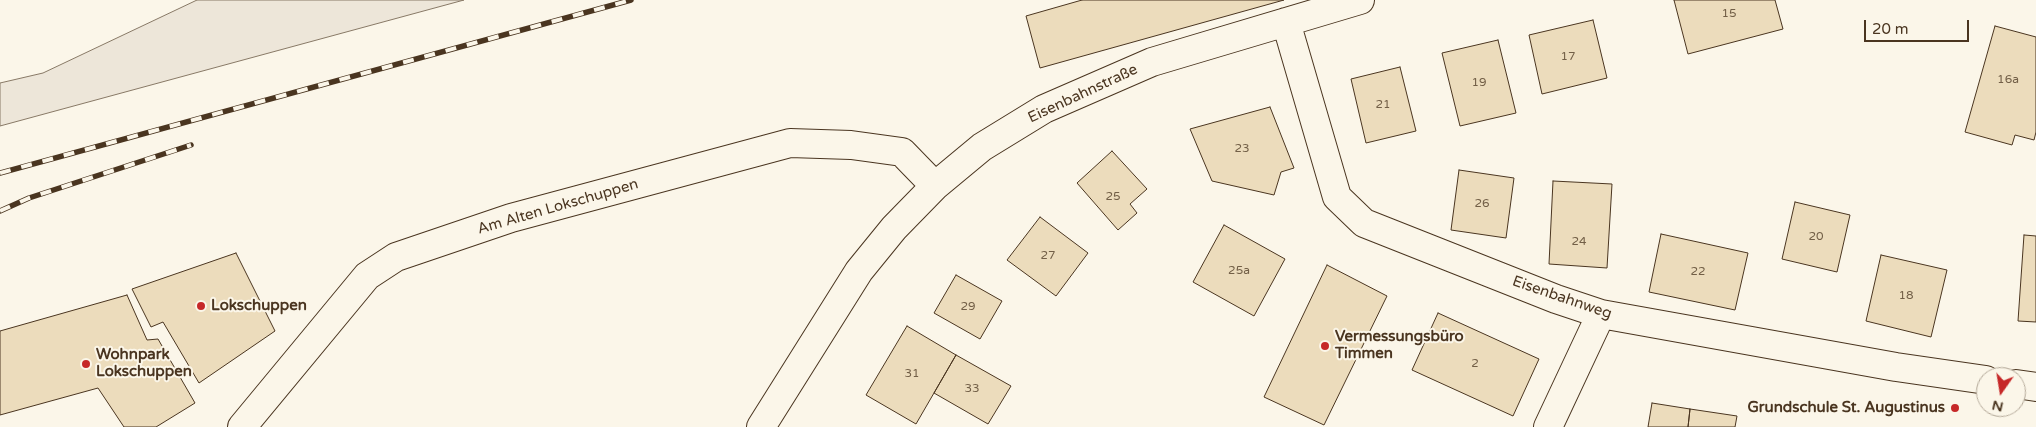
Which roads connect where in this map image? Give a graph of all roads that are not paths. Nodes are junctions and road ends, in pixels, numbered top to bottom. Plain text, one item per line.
1 (1360, 0) edge
2 (1286, 22) junction
3 (935, 186) junction
4 (1601, 314) junction
5 (1976, 379) edge
6 (242, 427) edge
7 (761, 427) edge
8 (1548, 427) edge

1 - 2 street, Eisenbahnstraße
2 - 3 street, Eisenbahnstraße
2 - 4 street, Eisenbahnweg
3 - 6 street, Am Alten Lokschuppen
3 - 7 street, Eisenbahnstraße
4 - 5 street, Eisenbahnweg
4 - 8 street

